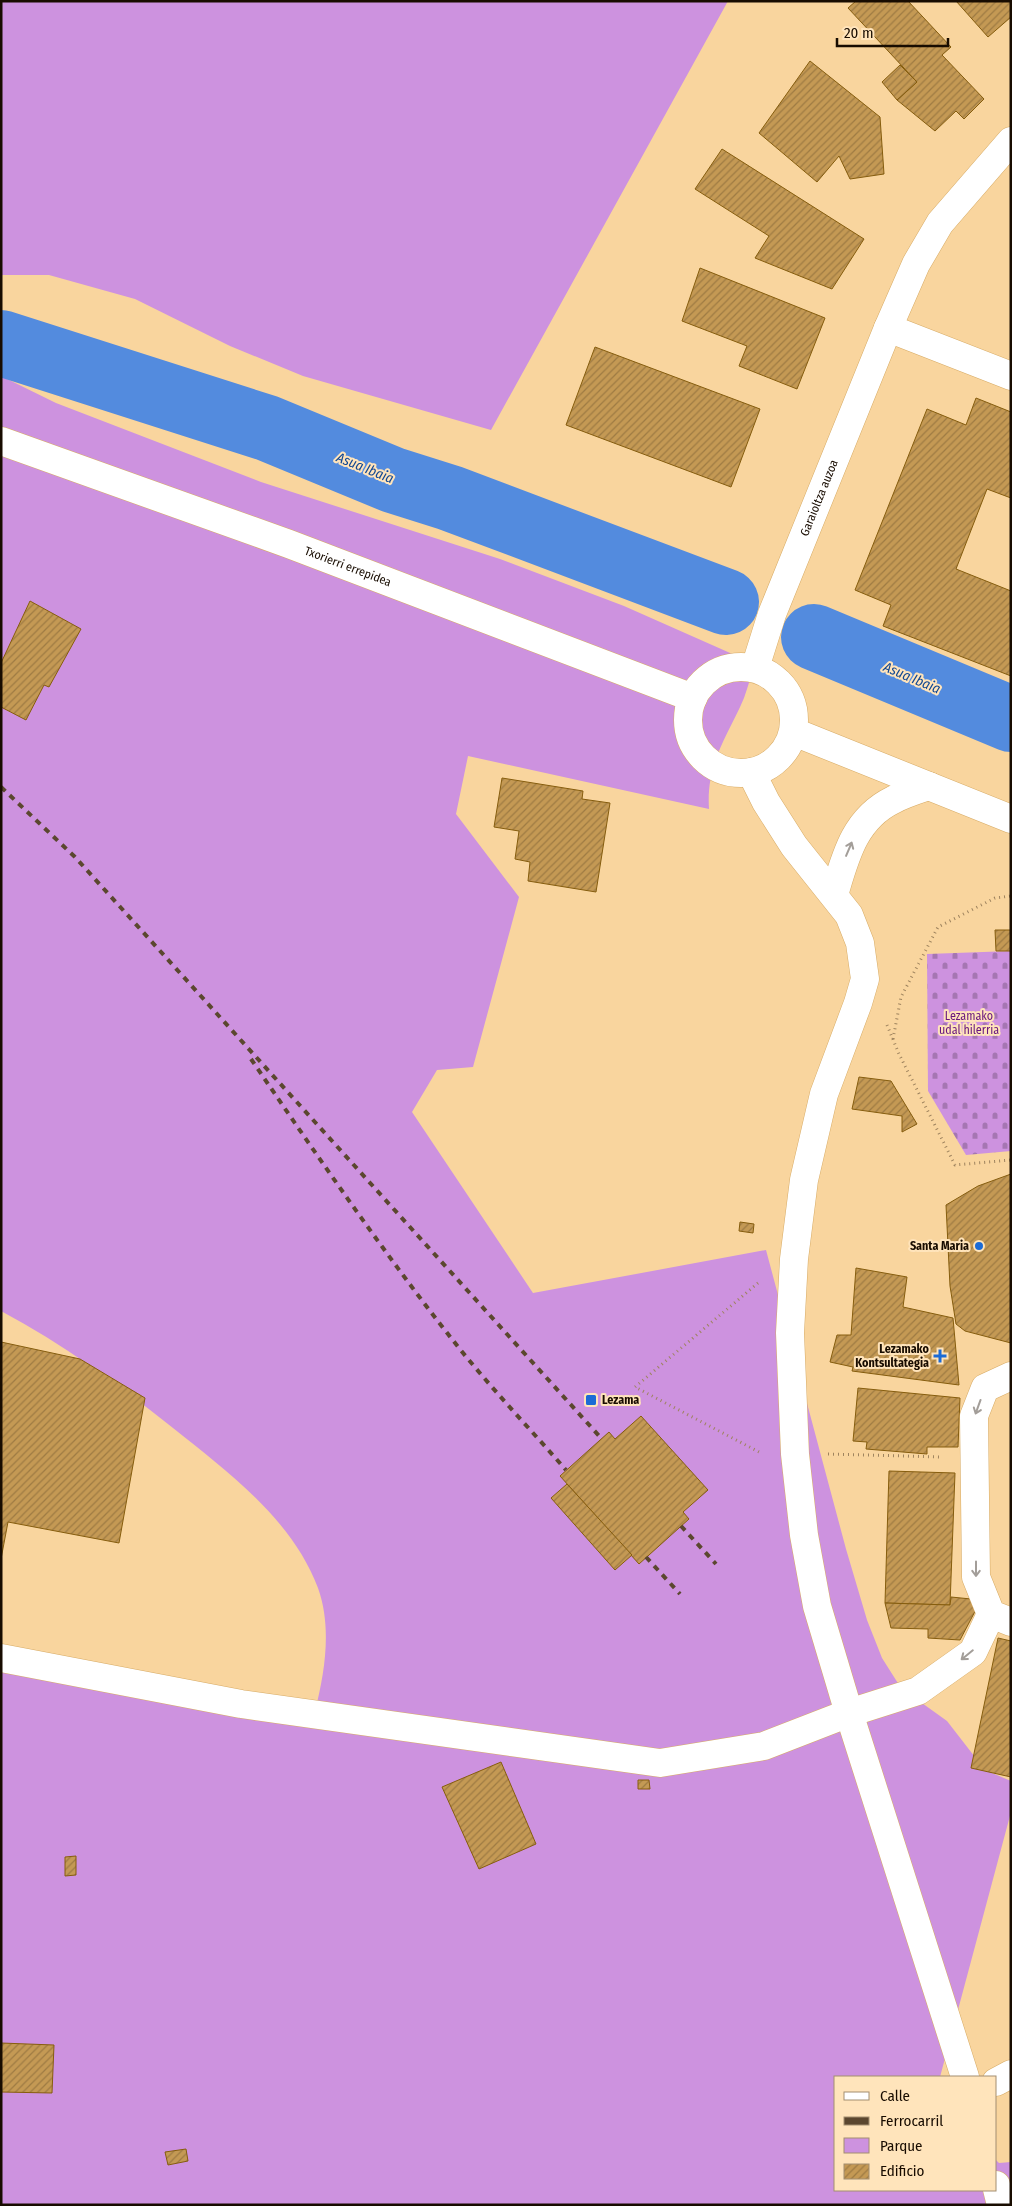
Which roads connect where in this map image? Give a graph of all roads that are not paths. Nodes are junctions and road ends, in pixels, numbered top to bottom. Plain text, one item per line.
1 (1011, 141) edge
2 (888, 328) junction
3 (1011, 376) edge
4 (1, 441) edge
5 (755, 668) junction
6 (692, 698) junction
7 (794, 732) junction
8 (751, 772) junction
9 (929, 786) junction
10 (1011, 819) edge
11 (834, 895) junction
12 (1011, 1376) edge
13 (1001, 1618) edge
14 (1, 1658) edge
15 (850, 1714) junction
16 (1011, 2074) edge
17 (965, 2076) edge
18 (997, 2081) edge
19 (997, 2189) edge
20 (1001, 2205) edge

1 - 2 street, Garaioltza auzoa
2 - 3 street
2 - 5 street, Garaioltza auzoa
4 - 6 street, Txorierri errepidea
5 - 6 street
5 - 7 street
6 - 8 street
7 - 8 street
7 - 9 street
8 - 11 street
9 - 10 street
11 -> 9 street
11 - 15 street
12 -> 13 street
13 -> 15 street
14 - 15 street
15 - 17 street
16 - 18 street
19 - 20 street

